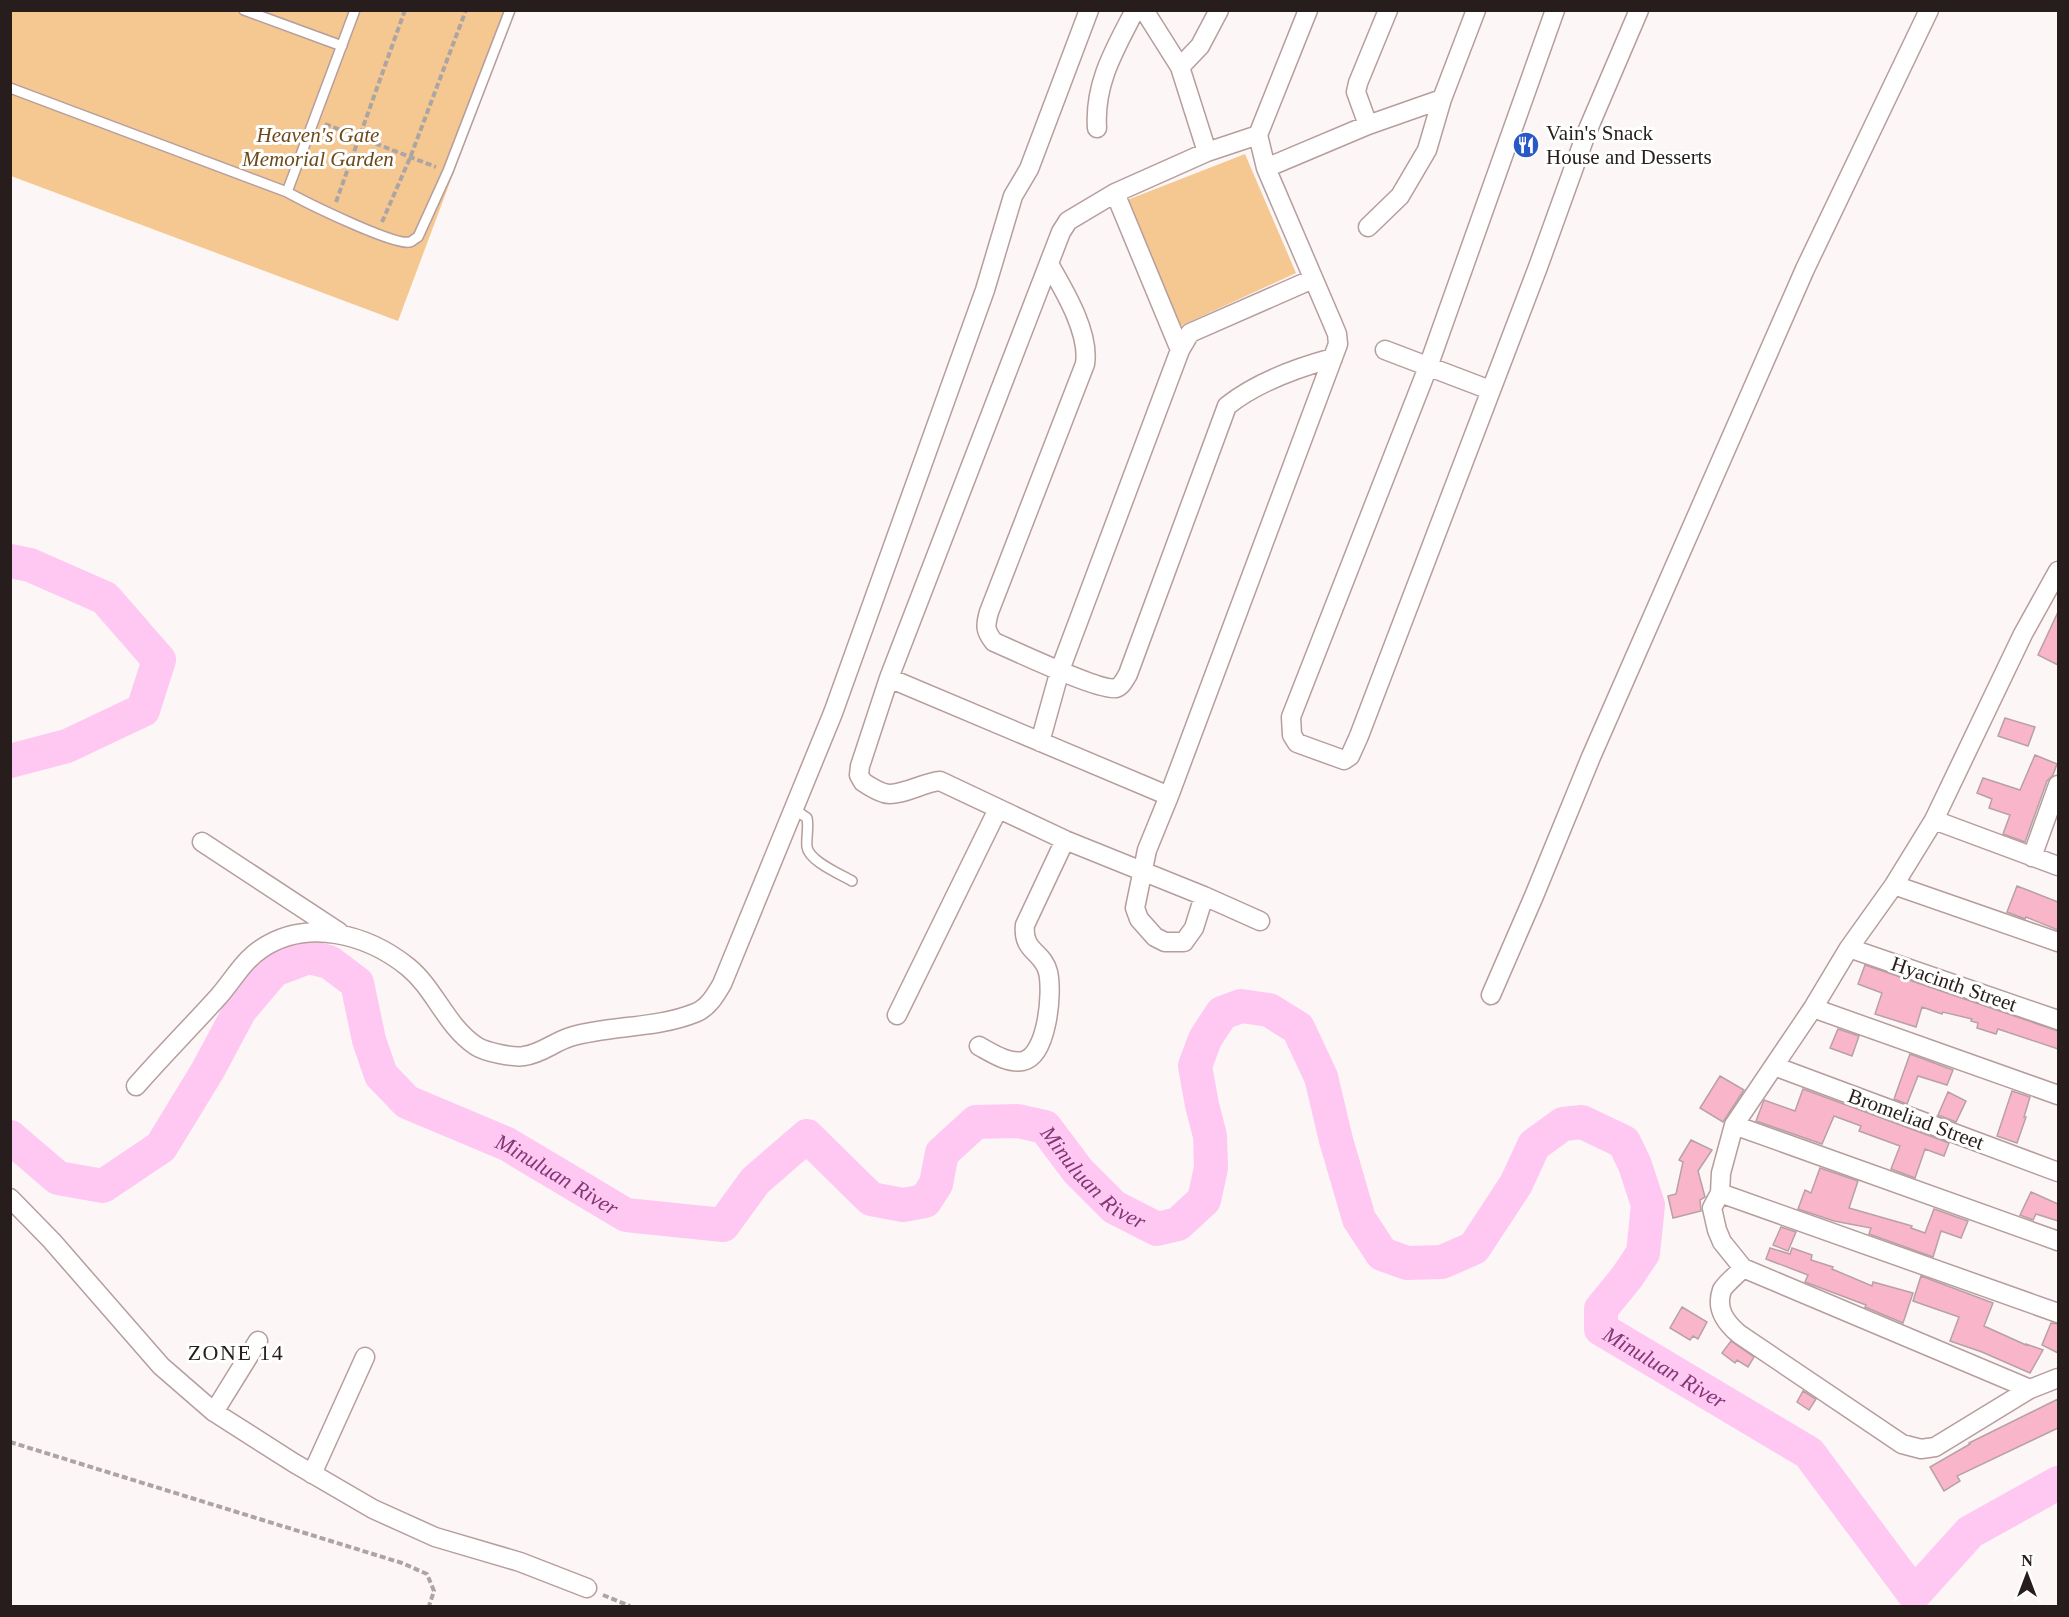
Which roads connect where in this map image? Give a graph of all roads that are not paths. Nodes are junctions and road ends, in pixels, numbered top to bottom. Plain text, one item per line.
1 (244, 10) edge
2 (356, 10) edge
3 (510, 10) edge
4 (1089, 10) edge
5 (1135, 10) edge
6 (1144, 10) edge
7 (1219, 10) edge
8 (1308, 10) edge
9 (1388, 10) edge
10 (1476, 10) edge
11 (1555, 10) edge
12 (1639, 10) edge
13 (1929, 10) edge
14 (342, 46) junction
15 (1180, 68) junction
16 (10, 88) edge
17 (1442, 99) junction
18 (1368, 125) junction
19 (1096, 128) dead end
20 (1258, 135) junction
21 (1207, 152) junction
22 (1266, 168) junction
23 (287, 192) junction
24 (1115, 193) junction
25 (1368, 228) dead end
26 (1049, 264) junction
27 (1313, 279) junction
28 (1180, 350) junction
29 (1385, 350) dead end
30 (1333, 358) junction
31 (1428, 367) junction
32 (1490, 390) junction
33 (2056, 580) edge
34 (1060, 670) junction
35 (889, 678) junction
36 (1040, 742) junction
37 (2058, 785) edge
38 (1169, 796) junction
39 (794, 810) junction
40 (998, 810) junction
41 (1934, 820) junction
42 (1065, 840) junction
43 (202, 842) dead end
44 (2032, 857) junction
45 (2058, 866) edge
46 (1141, 872) junction
47 (852, 881) dead end
48 (1894, 885) junction
49 (1204, 896) junction
50 (1260, 921) dead end
51 (340, 933) junction
52 (2058, 942) edge
53 (1849, 948) junction
54 (1491, 995) dead end
55 (1812, 1008) junction
56 (897, 1015) dead end
57 (2058, 1020) edge
58 (979, 1046) dead end
59 (1774, 1066) junction
60 (136, 1086) dead end
61 (2058, 1095) edge
62 (1734, 1125) junction
63 (2058, 1172) edge
64 (1720, 1193) junction
65 (10, 1198) edge
66 (2058, 1241) edge
67 (1743, 1269) junction
68 (2058, 1313) edge
69 (258, 1341) dead end
70 (366, 1357) dead end
71 (2058, 1378) edge
72 (2030, 1389) junction
73 (214, 1412) junction
74 (312, 1474) junction
75 (587, 1588) road end

1 - 14 lane
2 - 14 lane
3 - 23 lane
4 - 39 street
5 - 19 street
6 - 15 street
7 - 15 street
8 - 20 street
9 - 18 street
10 - 17 street
11 - 31 street
12 - 32 street
13 - 54 street
14 - 23 lane
15 - 21 street
16 - 23 lane
17 - 18 street
17 - 25 street
18 - 22 street
20 - 21 street
20 - 22 street
21 - 24 street
22 - 27 street
24 - 26 street
24 - 28 street
26 - 34 street
26 - 35 street
27 - 28 street
27 - 30 street
28 - 34 street
29 - 31 street
30 - 34 street
30 - 38 street
31 - 32 street
31 - 32 street
33 - 41 street
34 - 36 street
35 - 36 street
35 - 40 street
36 - 38 street
37 - 44 street
38 - 46 street
39 - 47 lane
39 - 51 street
40 - 42 street
40 - 56 street
41 - 44 street
41 - 48 street
42 - 46 street
42 - 58 street
43 - 51 street
44 - 45 street
46 - 49 street
46 - 49 street
48 - 52 street
48 - 53 street
49 - 50 street
51 - 60 street
53 - 55 street
53 - 57 street, Hyacinth Street
55 - 59 street
55 - 61 street
59 - 62 street
59 - 63 street, Bromeliad Street
62 - 64 street
62 - 66 street
64 - 67 street
64 - 68 street
65 - 73 street
67 - 72 street
67 - 72 street
69 - 73 street
70 - 74 street
71 - 72 street
73 - 74 street
74 - 75 street

